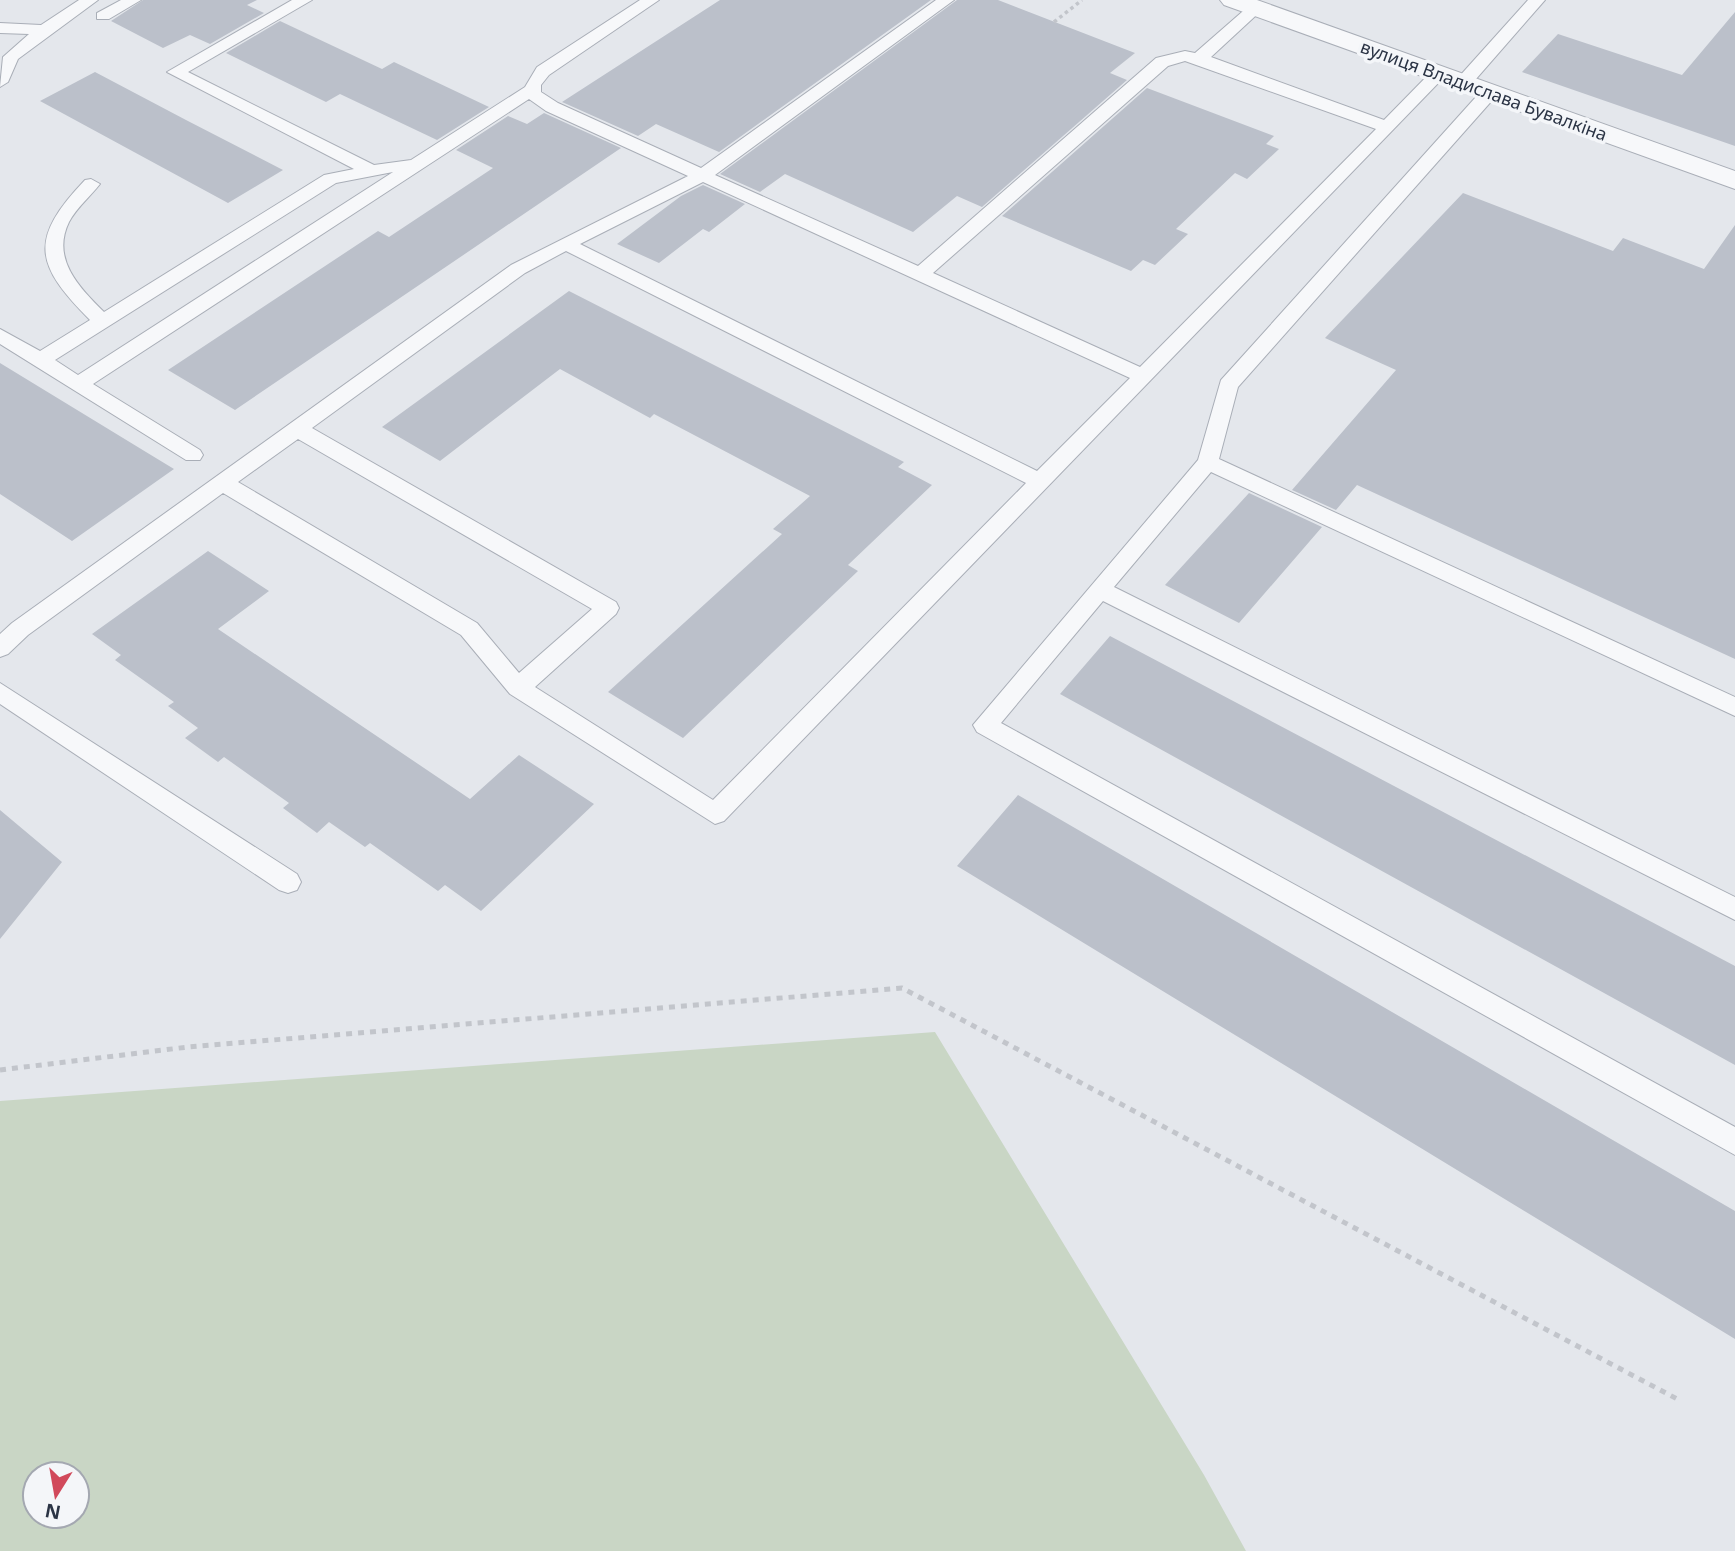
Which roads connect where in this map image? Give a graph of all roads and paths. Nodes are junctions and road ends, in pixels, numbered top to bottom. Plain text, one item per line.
1 (90, 0) edge
2 (133, 0) edge
3 (304, 0) edge
4 (651, 0) edge
5 (946, 0) edge
6 (1082, 0) edge
7 (1537, 0) edge
8 (1244, 4) edge
9 (103, 16) dead end
10 (1054, 22) dead end
11 (0, 29) edge
12 (44, 30) junction
13 (6, 57) edge
14 (1199, 58) junction
15 (1451, 78) junction
16 (0, 82) edge
17 (533, 89) junction
18 (1490, 92) junction
19 (1387, 127) junction
20 (421, 162) junction
21 (372, 171) junction
22 (702, 176) junction
23 (1735, 181) edge
24 (91, 184) dead end
25 (566, 244) junction
26 (919, 275) junction
27 (102, 321) junction
28 (0, 335) edge
29 (40, 360) junction
30 (1143, 376) junction
31 (78, 384) junction
32 (297, 429) junction
33 (193, 455) dead end
34 (1208, 462) junction
35 (223, 482) junction
36 (1041, 482) junction
37 (1100, 590) junction
38 (0, 648) edge
39 (518, 688) junction
40 (0, 692) edge
41 (1735, 707) edge
42 (288, 882) dead end
43 (1735, 909) edge
44 (0, 1070) edge
45 (1735, 1142) edge
46 (1681, 1401) dead end

1 - 12 lane
2 - 9 lane
3 - 21 lane
4 - 17 lane
5 - 22 lane
6 - 10 path
7 - 15 lane
8 - 14 lane
8 - 15 street, вулиця Владислава Бувалкіна
11 - 12 lane
12 - 13 lane
13 - 16 lane
14 - 19 lane
14 - 26 lane
15 - 18 street, вулиця Владислава Бувалкіна
15 - 19 lane
17 - 20 lane
17 - 22 lane
18 - 23 street, вулиця Владислава Бувалкіна
18 - 34 lane
19 - 30 lane
20 - 21 lane
20 - 31 lane
21 - 27 lane
22 - 25 lane
22 - 26 lane
24 - 27 lane
25 - 32 lane
25 - 36 lane
26 - 30 lane
27 - 29 lane
28 - 29 lane
29 - 31 lane
30 - 36 lane
31 - 33 lane
32 - 35 lane
32 - 39 lane
34 - 37 lane
34 - 41 lane
35 - 38 lane
35 - 39 lane
36 - 39 lane
37 - 43 lane
37 - 45 lane
40 - 42 lane
44 - 46 path

